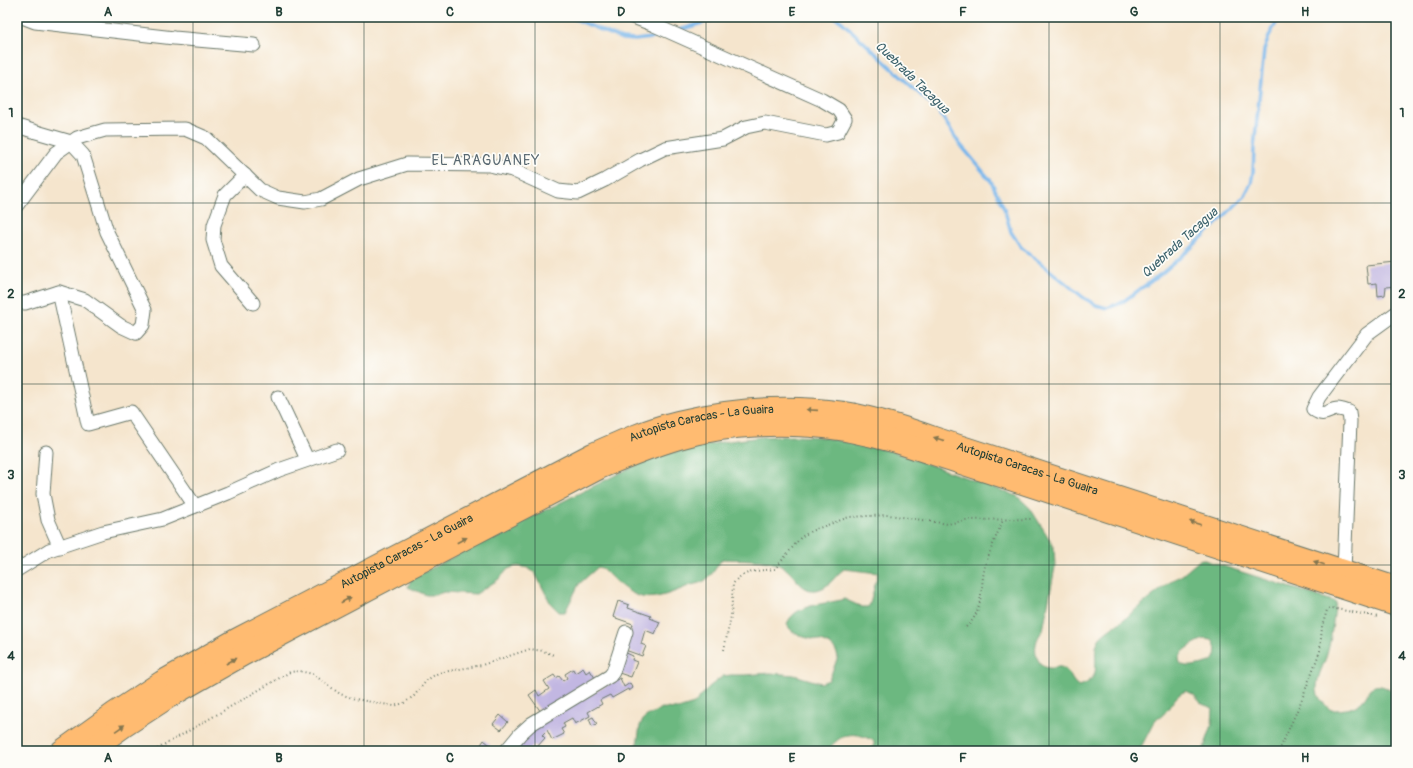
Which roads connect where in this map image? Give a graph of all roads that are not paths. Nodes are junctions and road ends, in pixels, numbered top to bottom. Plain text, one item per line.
1 (22, 17) edge
2 (633, 17) edge
3 (254, 45) dead end
4 (17, 126) edge
5 (71, 142) junction
6 (244, 175) junction
7 (17, 205) edge
8 (59, 292) junction
9 (17, 303) edge
10 (253, 303) dead end
11 (1396, 313) edge
12 (278, 397) dead end
13 (338, 450) dead end
14 (46, 452) dead end
15 (307, 459) junction
16 (195, 506) junction
17 (60, 547) junction
18 (17, 570) edge
19 (1344, 572) junction
20 (1396, 588) edge
21 (1388, 611) edge
22 (626, 632) dead end
23 (62, 751) edge
24 (89, 751) edge
25 (506, 751) edge

1 - 3 street
2 - 6 street
4 - 5 street
5 - 6 street
5 - 7 street
5 - 8 street
6 - 10 street
8 - 9 street
8 - 16 street
11 - 19 street
12 - 15 street
13 - 15 street
14 - 17 street
15 - 16 street
16 - 17 street
17 - 18 street
19 - 20 highway, Autopista Caracas - La Guaira
19 -> 23 highway, Autopista Caracas - La Guaira
24 -> 21 highway, Autopista Caracas - La Guaira
22 - 25 street

